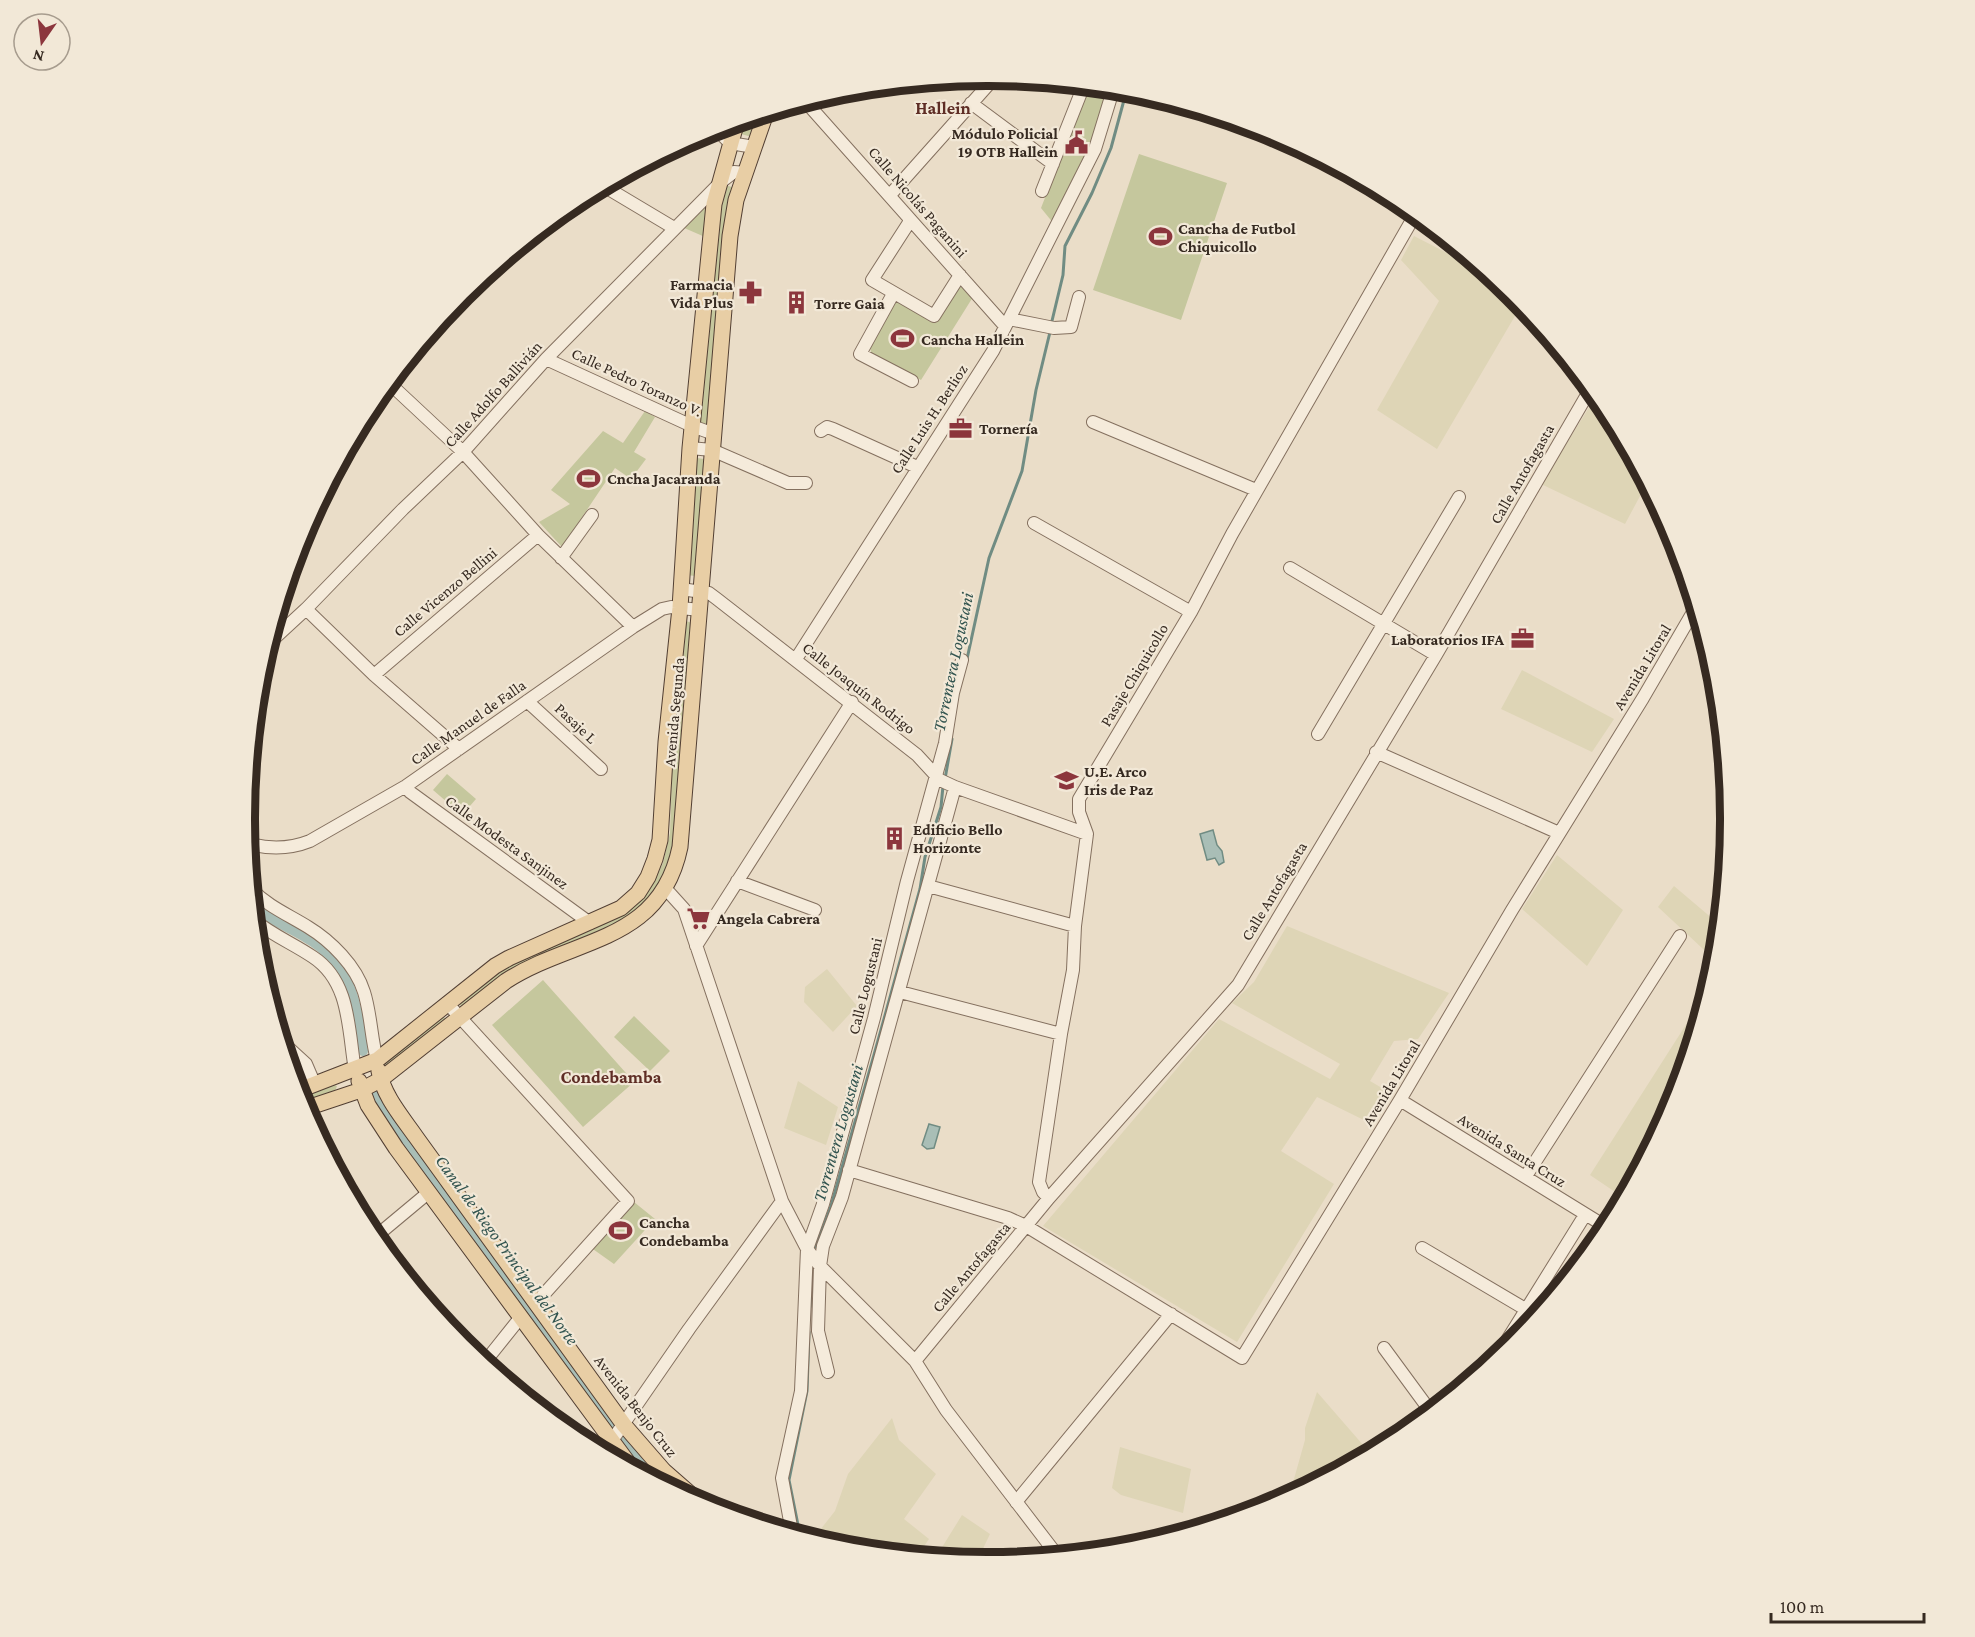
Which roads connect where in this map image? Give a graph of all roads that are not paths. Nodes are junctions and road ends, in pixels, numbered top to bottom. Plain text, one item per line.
1 (987, 86) edge
2 (1081, 92) edge
3 (1111, 97) edge
4 (972, 103) junction
5 (811, 107) edge
6 (763, 121) edge
7 (734, 131) edge
8 (722, 135) edge
9 (730, 143) junction
10 (754, 147) junction
11 (1053, 164) junction
12 (746, 173) junction
13 (721, 182) junction
14 (611, 190) edge
15 (1042, 191) dead end
16 (890, 195) junction
17 (910, 221) junction
18 (1411, 221) edge
19 (674, 228) junction
20 (960, 275) junction
21 (893, 294) junction
22 (1079, 297) dead end
23 (1007, 323) junction
24 (546, 359) junction
25 (912, 381) dead end
26 (394, 388) edge
27 (1586, 396) edge
28 (1093, 422) dead end
29 (692, 426) junction
30 (821, 431) dead end
31 (714, 434) junction
32 (690, 447) junction
33 (712, 450) junction
34 (463, 452) junction
35 (917, 467) junction
36 (806, 483) dead end
37 (1256, 490) junction
38 (1459, 497) dead end
39 (592, 515) dead end
40 (1034, 523) dead end
41 (538, 535) junction
42 (561, 558) junction
43 (1290, 568) dead end
44 (681, 589) junction
45 (701, 592) junction
46 (680, 608) junction
47 (306, 609) junction
48 (700, 610) junction
49 (1191, 612) junction
50 (1691, 614) edge
51 (1383, 624) junction
52 (633, 627) junction
53 (278, 635) edge
54 (1436, 655) junction
55 (796, 659) junction
56 (962, 660) dead end
57 (374, 675) junction
58 (527, 701) junction
59 (852, 702) junction
60 (1318, 734) dead end
61 (459, 749) junction
62 (1376, 753) junction
63 (601, 769) dead end
64 (945, 782) junction
65 (406, 786) junction
66 (1559, 833) junction
67 (1087, 834) junction
68 (256, 844) edge
69 (737, 881) junction
70 (928, 886) junction
71 (665, 888) junction
72 (259, 896) edge
73 (814, 910) dead end
74 (590, 923) junction
75 (263, 926) edge
76 (1075, 926) junction
77 (1680, 936) dead end
78 (696, 946) junction
79 (900, 992) junction
80 (447, 1003) junction
81 (460, 1017) junction
82 (1061, 1034) junction
83 (292, 1051) edge
84 (376, 1060) junction
85 (355, 1070) junction
86 (380, 1080) junction
87 (315, 1084) junction
88 (306, 1088) edge
89 (362, 1090) junction
90 (1400, 1100) junction
91 (313, 1106) edge
92 (849, 1170) junction
93 (1526, 1176) junction
94 (428, 1193) junction
95 (1049, 1198) junction
96 (782, 1201) junction
97 (1585, 1215) junction
98 (1599, 1223) edge
99 (1026, 1226) junction
100 (382, 1231) edge
101 (1422, 1248) dead end
102 (807, 1249) junction
103 (820, 1266) junction
104 (536, 1303) junction
105 (1527, 1310) junction
106 (1172, 1314) junction
107 (520, 1318) junction
108 (1517, 1325) edge
109 (1384, 1348) dead end
110 (489, 1356) edge
111 (915, 1361) junction
112 (828, 1372) dead end
113 (1426, 1406) edge
114 (624, 1425) junction
115 (607, 1444) edge
116 (608, 1446) edge
117 (677, 1482) edge
118 (1016, 1502) junction
119 (791, 1525) edge
120 (1051, 1548) edge

1 - 4 street
2 - 11 street
3 - 23 street, Calle Luis H. Berlioz
4 - 11 street
4 - 16 street
5 - 16 street, Calle Nicolás Paganini
6 - 10 main road, Avenida Segunda
7 - 9 main road, Avenida Segunda
8 - 9 street
9 - 10 street
9 - 13 main road, Avenida Segunda
10 - 12 main road, Avenida Segunda
11 - 15 street
12 - 13 street, Calle Adolfo Ballivián
12 - 31 main road, Avenida Segunda
13 - 19 street, Calle Adolfo Ballivián
13 - 29 main road, Avenida Segunda
14 - 19 street
16 - 17 street, Calle Nicolás Paganini
17 - 20 street, Calle Nicolás Paganini
17 - 21 street
18 - 37 street, Pasaje Chiquicollo
19 - 24 street, Calle Adolfo Ballivián
20 - 21 street
20 - 23 street, Calle Nicolás Paganini
21 - 25 street
22 - 23 street
23 - 35 street, Calle Luis H. Berlioz
24 - 29 street, Calle Pedro Toranzo V.
24 - 34 street, Calle Adolfo Ballivián
26 - 34 street
27 - 54 street, Calle Antofagasta
28 - 37 street
29 - 31 street, Calle Pedro Toranzo V.
29 - 32 main road, Avenida Segunda
30 - 35 street
31 - 33 main road, Avenida Segunda
32 - 33 street
32 - 44 main road, Avenida Segunda
33 - 36 street
33 - 45 main road, Avenida Segunda
34 - 41 street
34 - 47 street, Calle Adolfo Ballivián
35 - 55 street, Calle Luis H. Berlioz
37 - 49 street, Pasaje Chiquicollo
38 - 51 street
39 - 42 street
40 - 49 street
41 - 42 street
41 - 57 street, Calle Vicenzo Bellini
42 - 52 street
43 - 51 street
44 - 45 street, Calle Joaquín Rodrigo
44 - 46 main road, Avenida Segunda
45 - 48 main road, Avenida Segunda
45 - 55 street, Calle Joaquín Rodrigo
46 - 48 street, Calle Manuel de Falla
46 - 52 street, Calle Manuel de Falla
46 - 74 main road, Avenida Segunda
47 - 53 street, Calle Adolfo Ballivián
47 - 57 street
48 - 71 main road, Avenida Segunda
49 - 67 street, Pasaje Chiquicollo
50 - 66 street, Avenida Litoral
51 - 54 street
51 - 60 street
52 - 58 street, Calle Manuel de Falla
54 - 62 street, Calle Antofagasta
55 - 59 street, Calle Joaquín Rodrigo
56 - 64 street, Calle Logustani
57 - 61 street
58 - 61 street, Calle Manuel de Falla
58 - 63 street, Pasaje L
59 - 64 street, Calle Joaquín Rodrigo
59 - 69 street
61 - 65 street, Calle Manuel de Falla
62 - 66 street
62 - 95 street, Calle Antofagasta
64 - 67 street, Calle Joaquín Rodrigo
64 - 70 street, Calle Logustani
64 - 102 street, Calle Logustani
65 - 68 street, Calle Manuel de Falla
65 - 74 street, Calle Modesta Sanjinez
66 - 90 street, Avenida Litoral
67 - 76 street, Pasaje Chiquicollo
69 - 73 street
69 - 78 street
70 - 76 street
70 - 79 street, Calle Logustani
71 - 78 street
71 - 81 main road, Avenida Segunda
72 - 84 street, Avenida Benjo Cruz
74 - 80 main road, Avenida Segunda
75 - 85 street
76 - 82 street, Pasaje Chiquicollo
77 - 93 street
78 - 96 street
79 - 82 street
79 - 92 street, Calle Logustani
80 - 81 street
80 - 84 main road, Avenida Segunda
81 - 86 main road, Avenida Segunda
81 - 104 street
82 - 95 street, Pasaje Chiquicollo
83 - 87 street
84 - 85 main road, Avenida Segunda
84 - 86 main road, Avenida Benjo Cruz
85 - 87 main road, Avenida Segunda
85 - 89 main road
86 - 89 main road, Avenida Segunda
86 - 104 main road, Avenida Benjo Cruz
87 - 88 main road, Avenida Segunda
89 - 91 main road, Avenida Segunda
89 - 94 main road
90 - 93 street, Avenida Santa Cruz
90 - 106 street, Avenida Litoral
92 - 99 street, Avenida Litoral
92 - 103 street, Calle Logustani
93 - 97 street, Avenida Santa Cruz
94 - 100 street
94 - 107 main road
95 - 99 street, Calle Antofagasta
96 - 102 street
96 - 114 street
97 - 98 street, Avenida Santa Cruz
97 - 105 street
99 - 106 street, Avenida Litoral
99 - 111 street, Calle Antofagasta
101 - 105 street
102 - 103 street
102 - 119 street, Calle Logustani
103 - 111 street
103 - 112 street, Calle Logustani
104 - 114 main road, Avenida Benjo Cruz
105 - 108 street
106 - 118 street
107 - 110 street
107 - 115 main road
109 - 113 street
111 - 118 street
114 - 116 street
114 - 117 main road, Avenida Benjo Cruz
118 - 120 street

